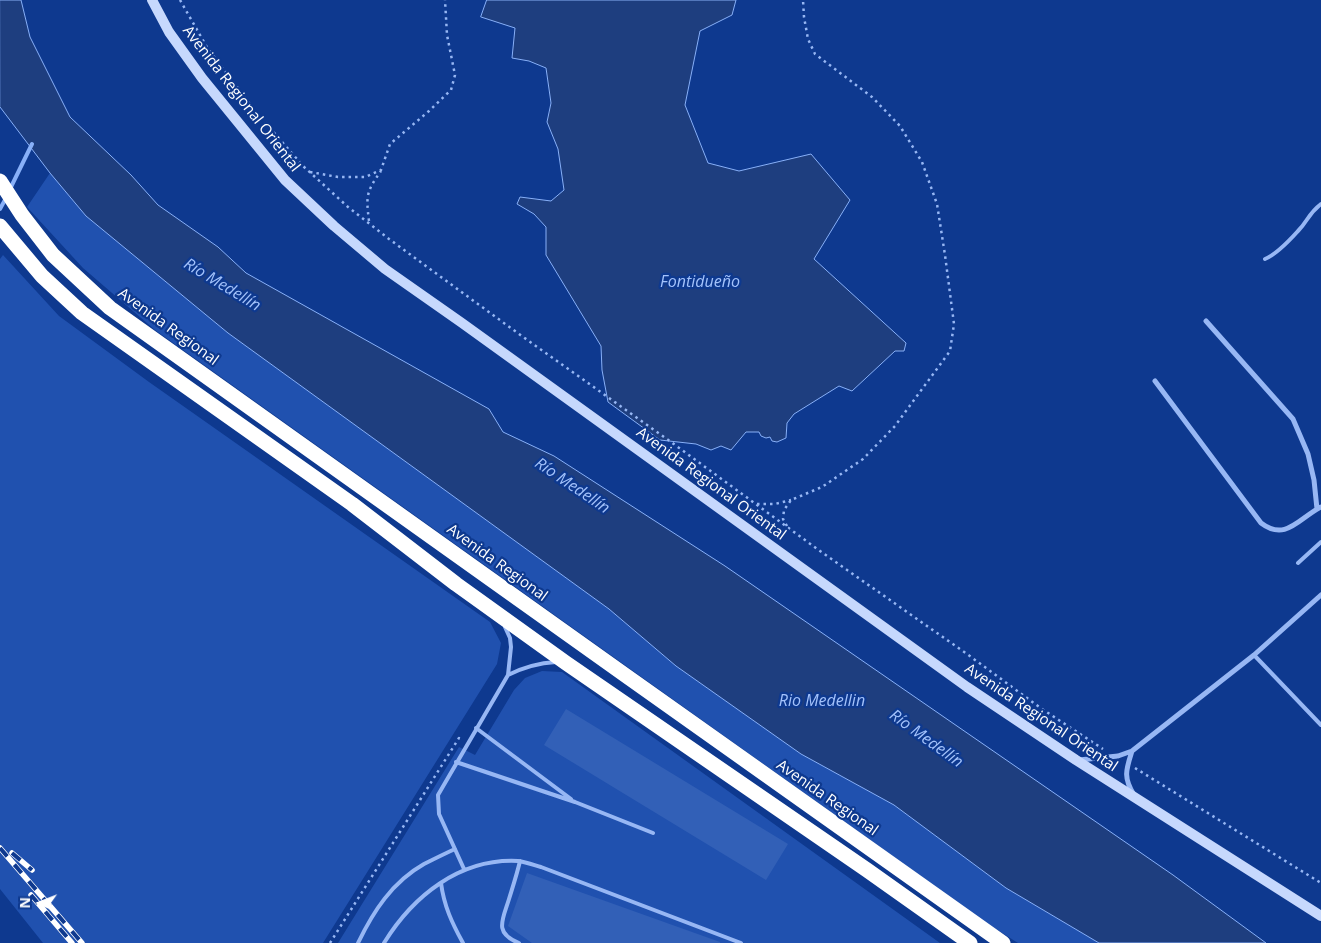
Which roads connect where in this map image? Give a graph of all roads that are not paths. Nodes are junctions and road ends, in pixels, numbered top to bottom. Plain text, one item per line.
1 (152, 0) edge
2 (0, 181) edge
3 (1321, 204) edge
4 (4, 231) edge
5 (1265, 259) dead end
6 (1206, 321) dead end
7 (1155, 381) dead end
8 (1319, 508) edge
9 (1321, 542) edge
10 (1298, 563) dead end
11 (1321, 595) edge
12 (501, 616) junction
13 (1254, 655) junction
14 (566, 663) junction
15 (508, 675) junction
16 (1321, 725) edge
17 (476, 728) junction
18 (1132, 751) junction
19 (1076, 760) junction
20 (456, 762) junction
21 (1137, 799) junction
22 (575, 802) junction
23 (653, 833) dead end
24 (455, 849) junction
25 (520, 861) junction
26 (464, 869) junction
27 (441, 883) junction
28 (1321, 916) edge
29 (358, 943) edge
30 (384, 943) edge
31 (463, 943) edge
32 (519, 943) edge
33 (741, 943) edge
34 (970, 943) edge
35 (1003, 943) edge

1 - 19 main road, Avenida Regional Oriental
2 - 35 highway, Avenida Regional
3 - 5 lane
4 - 12 highway
6 - 8 street
7 - 8 street
9 - 10 lane
11 - 13 street
12 - 14 highway
12 - 15 lane
13 - 16 lane
13 - 18 street
14 - 15 lane
14 - 34 highway
15 - 17 lane
17 - 20 lane
17 - 22 lane
18 - 19 street
18 - 21 street
19 - 21 main road, Avenida Regional Oriental
20 - 22 lane
20 - 24 lane
21 - 28 main road, Avenida Regional Oriental
22 - 23 lane
24 - 26 lane
24 - 29 lane
25 - 26 lane
25 - 32 lane
25 - 33 lane
26 - 27 lane
27 - 30 lane
27 - 31 lane

